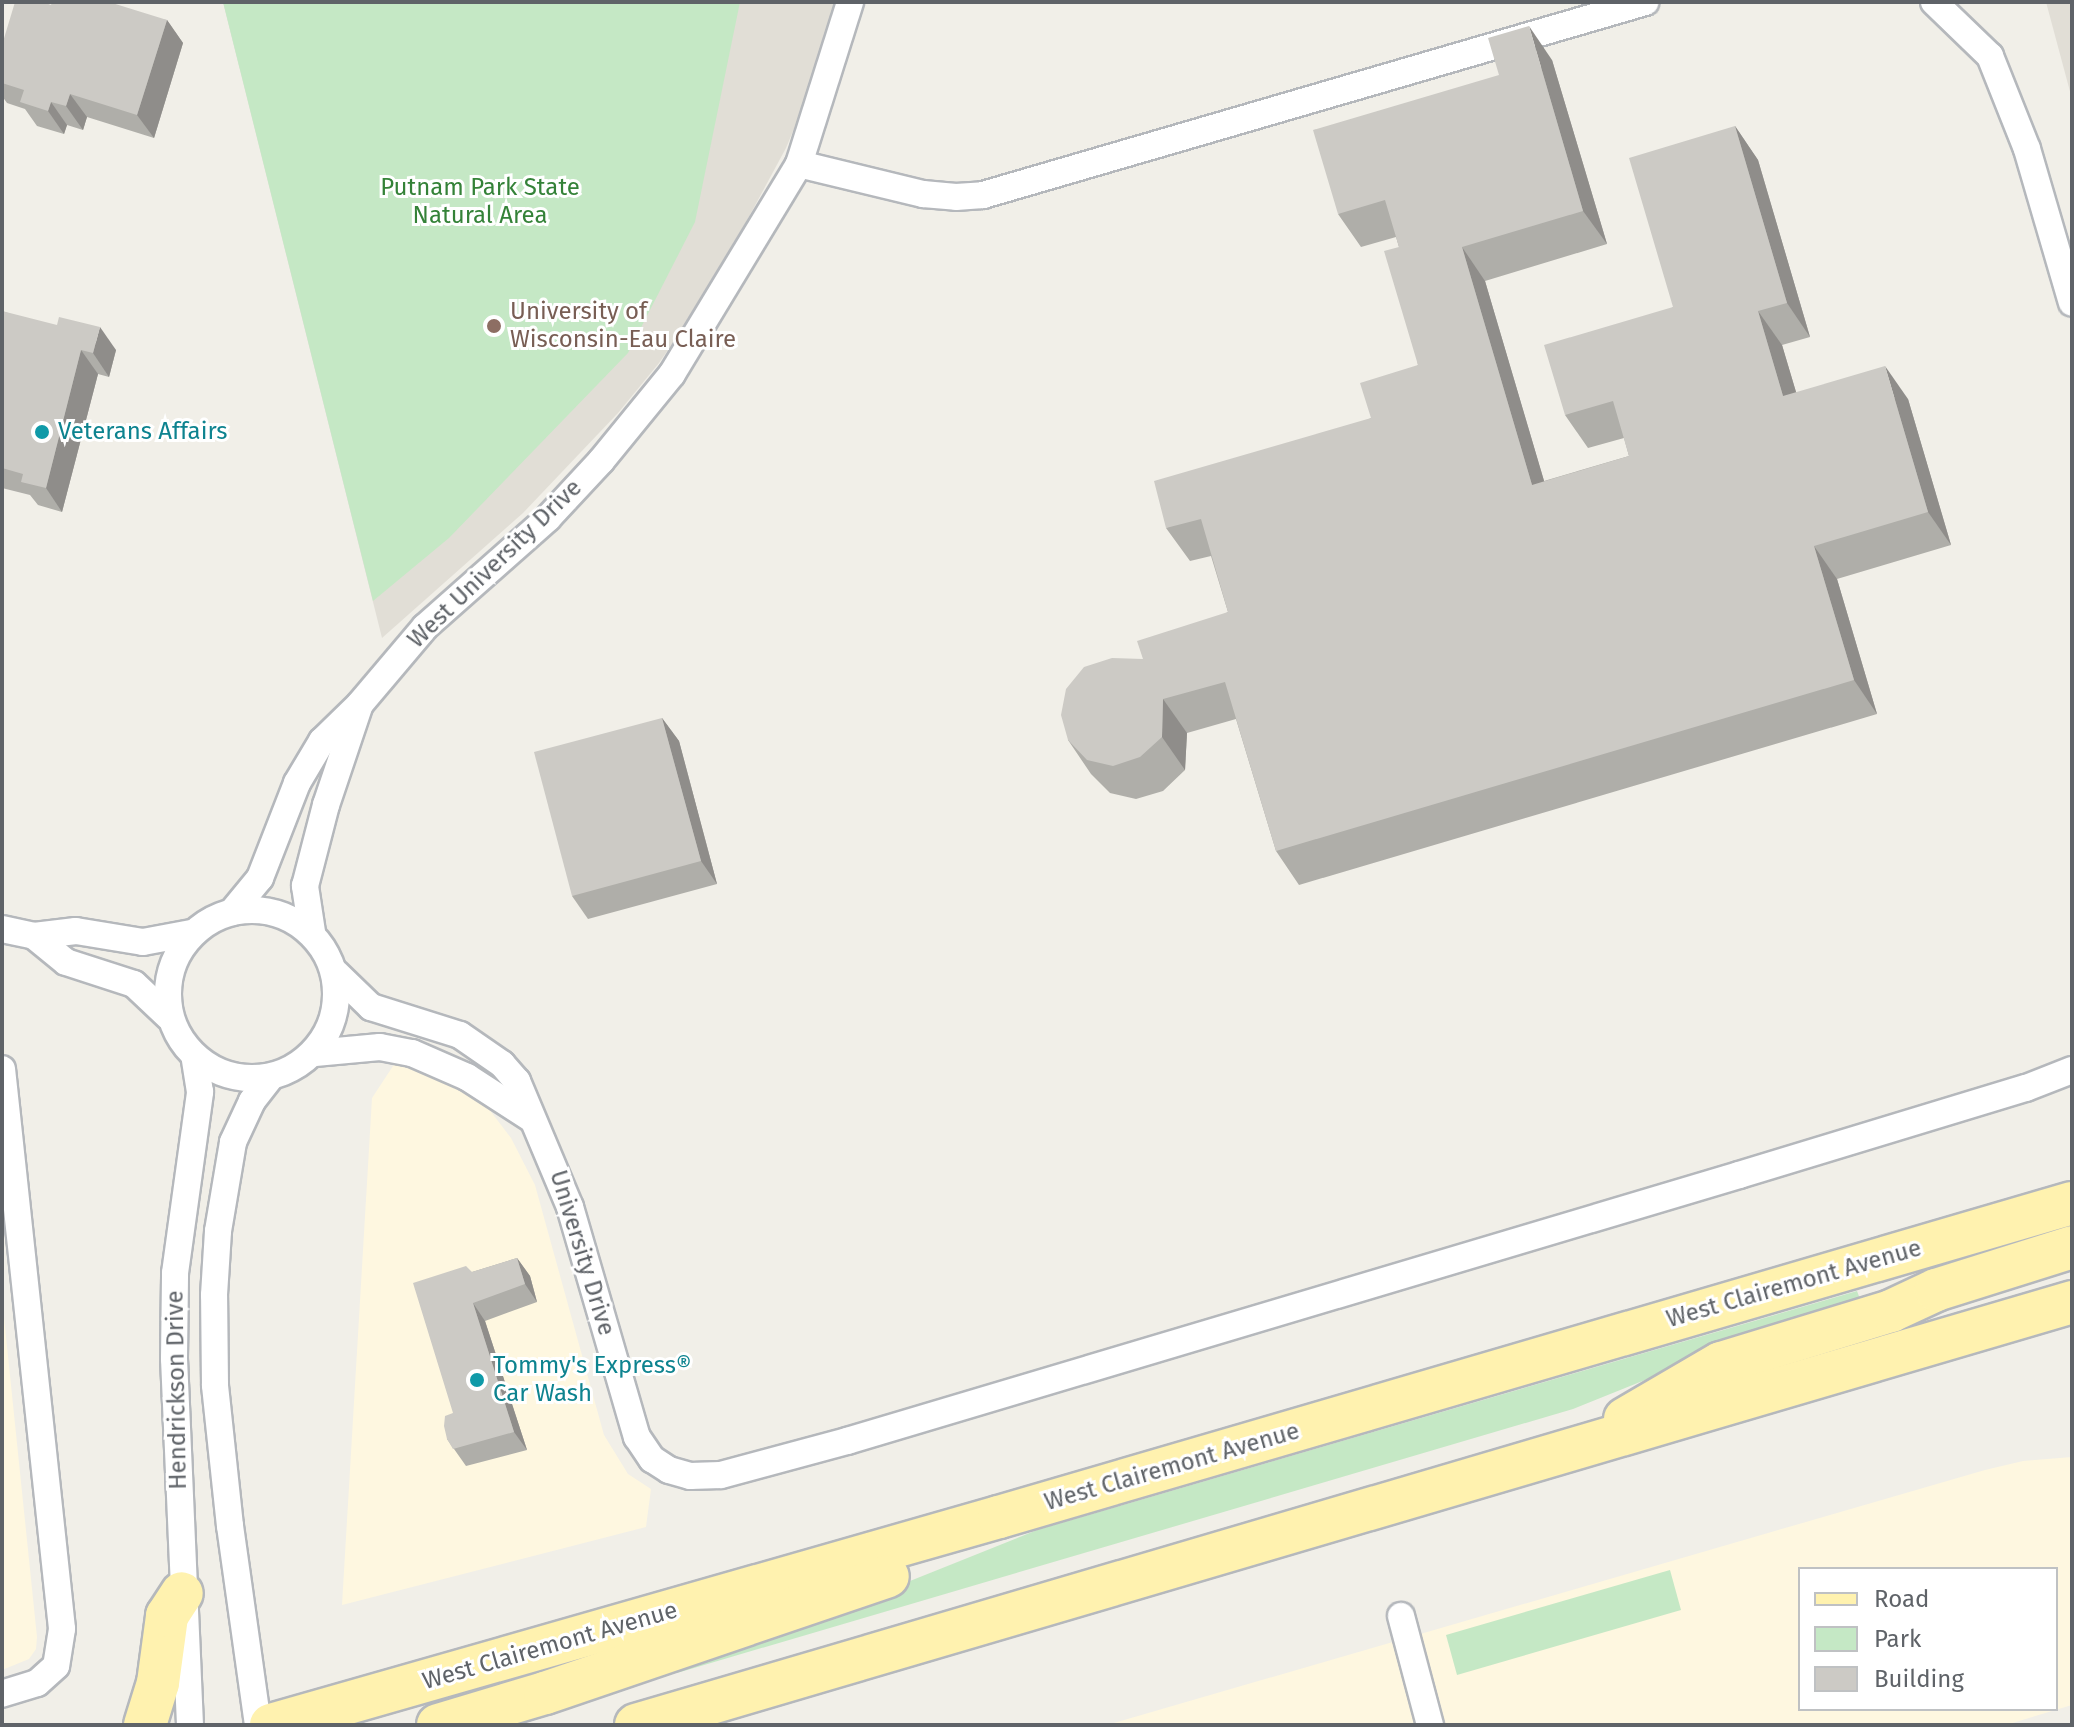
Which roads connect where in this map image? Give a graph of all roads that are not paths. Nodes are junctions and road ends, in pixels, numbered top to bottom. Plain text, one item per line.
1 (850, 2) edge
2 (1645, 2) edge
3 (1934, 2) edge
4 (799, 164) junction
5 (2072, 303) edge
6 (360, 704) junction
7 (232, 912) junction
8 (2, 929) edge
9 (312, 932) junction
10 (191, 933) junction
11 (34, 936) junction
12 (336, 973) junction
13 (169, 1017) junction
14 (315, 1053) junction
15 (194, 1056) junction
16 (2, 1069) edge
17 (2072, 1070) edge
18 (271, 1077) junction
19 (532, 1119) junction
20 (2072, 1203) edge
21 (2072, 1247) edge
22 (2072, 1302) edge
23 (1576, 1449) junction
24 (999, 1517) junction
25 (182, 1593) junction
26 (1401, 1616) dead end
27 (2, 1694) edge
28 (145, 1725) edge
29 (190, 1725) edge
30 (258, 1725) edge
31 (271, 1725) edge
32 (438, 1725) edge
33 (636, 1725) edge
34 (1430, 1725) edge

1 - 4 street, West University Drive
2 - 4 street
3 - 5 street
4 - 6 street, West University Drive
6 - 7 street, West University Drive
6 - 9 street, West University Drive
7 - 9 street
7 - 10 street
8 - 11 street
9 - 12 street
10 - 11 street
10 - 13 street
11 - 13 street
12 - 14 street
12 - 19 street, University Drive
13 - 15 street
14 - 18 street
14 - 19 street, University Drive
15 - 18 street
15 - 25 street, Hendrickson Drive
16 - 27 street
17 - 19 street, University Drive
18 - 30 street, Hendrickson Drive
20 - 24 main road, West Clairemont Avenue
21 - 23 main road
22 - 23 main road
23 - 33 main road
24 - 31 main road, West Clairemont Avenue
24 - 32 main road
25 - 28 main road
25 - 29 street, Hendrickson Drive
26 - 34 street

